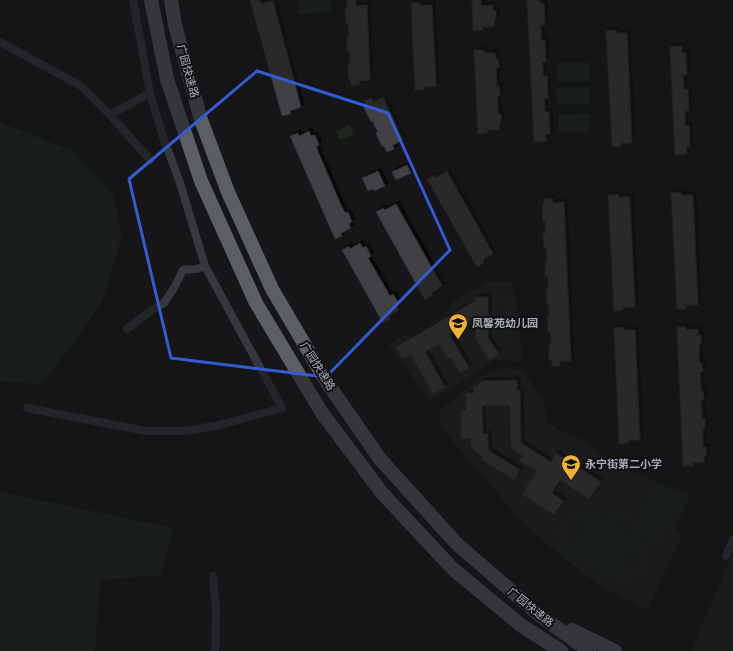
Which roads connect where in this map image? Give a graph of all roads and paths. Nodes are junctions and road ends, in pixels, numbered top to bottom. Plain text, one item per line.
1 (133, 0) edge
2 (151, 0) edge
3 (171, 0) edge
4 (0, 42) edge
5 (150, 93) junction
6 (110, 114) junction
7 (150, 160) dead end
8 (205, 266) junction
9 (127, 329) dead end
10 (27, 408) dead end
11 (733, 540) edge
12 (726, 556) dead end
13 (213, 576) dead end
14 (538, 614) junction
15 (522, 626) junction
16 (215, 651) edge
17 (555, 651) edge
18 (561, 651) edge
19 (590, 651) edge
20 (615, 651) edge

1 - 5 street
2 - 15 highway, 广园快速路
3 - 14 highway, 广园快速路
4 - 6 street
5 - 6 street
5 - 8 street
6 - 7 street
8 - 9 street
8 - 10 street
11 - 12 street
13 - 16 street
14 - 19 highway, 广园快速路
14 - 20 highway
15 - 17 highway
15 - 18 highway, 广园快速路

